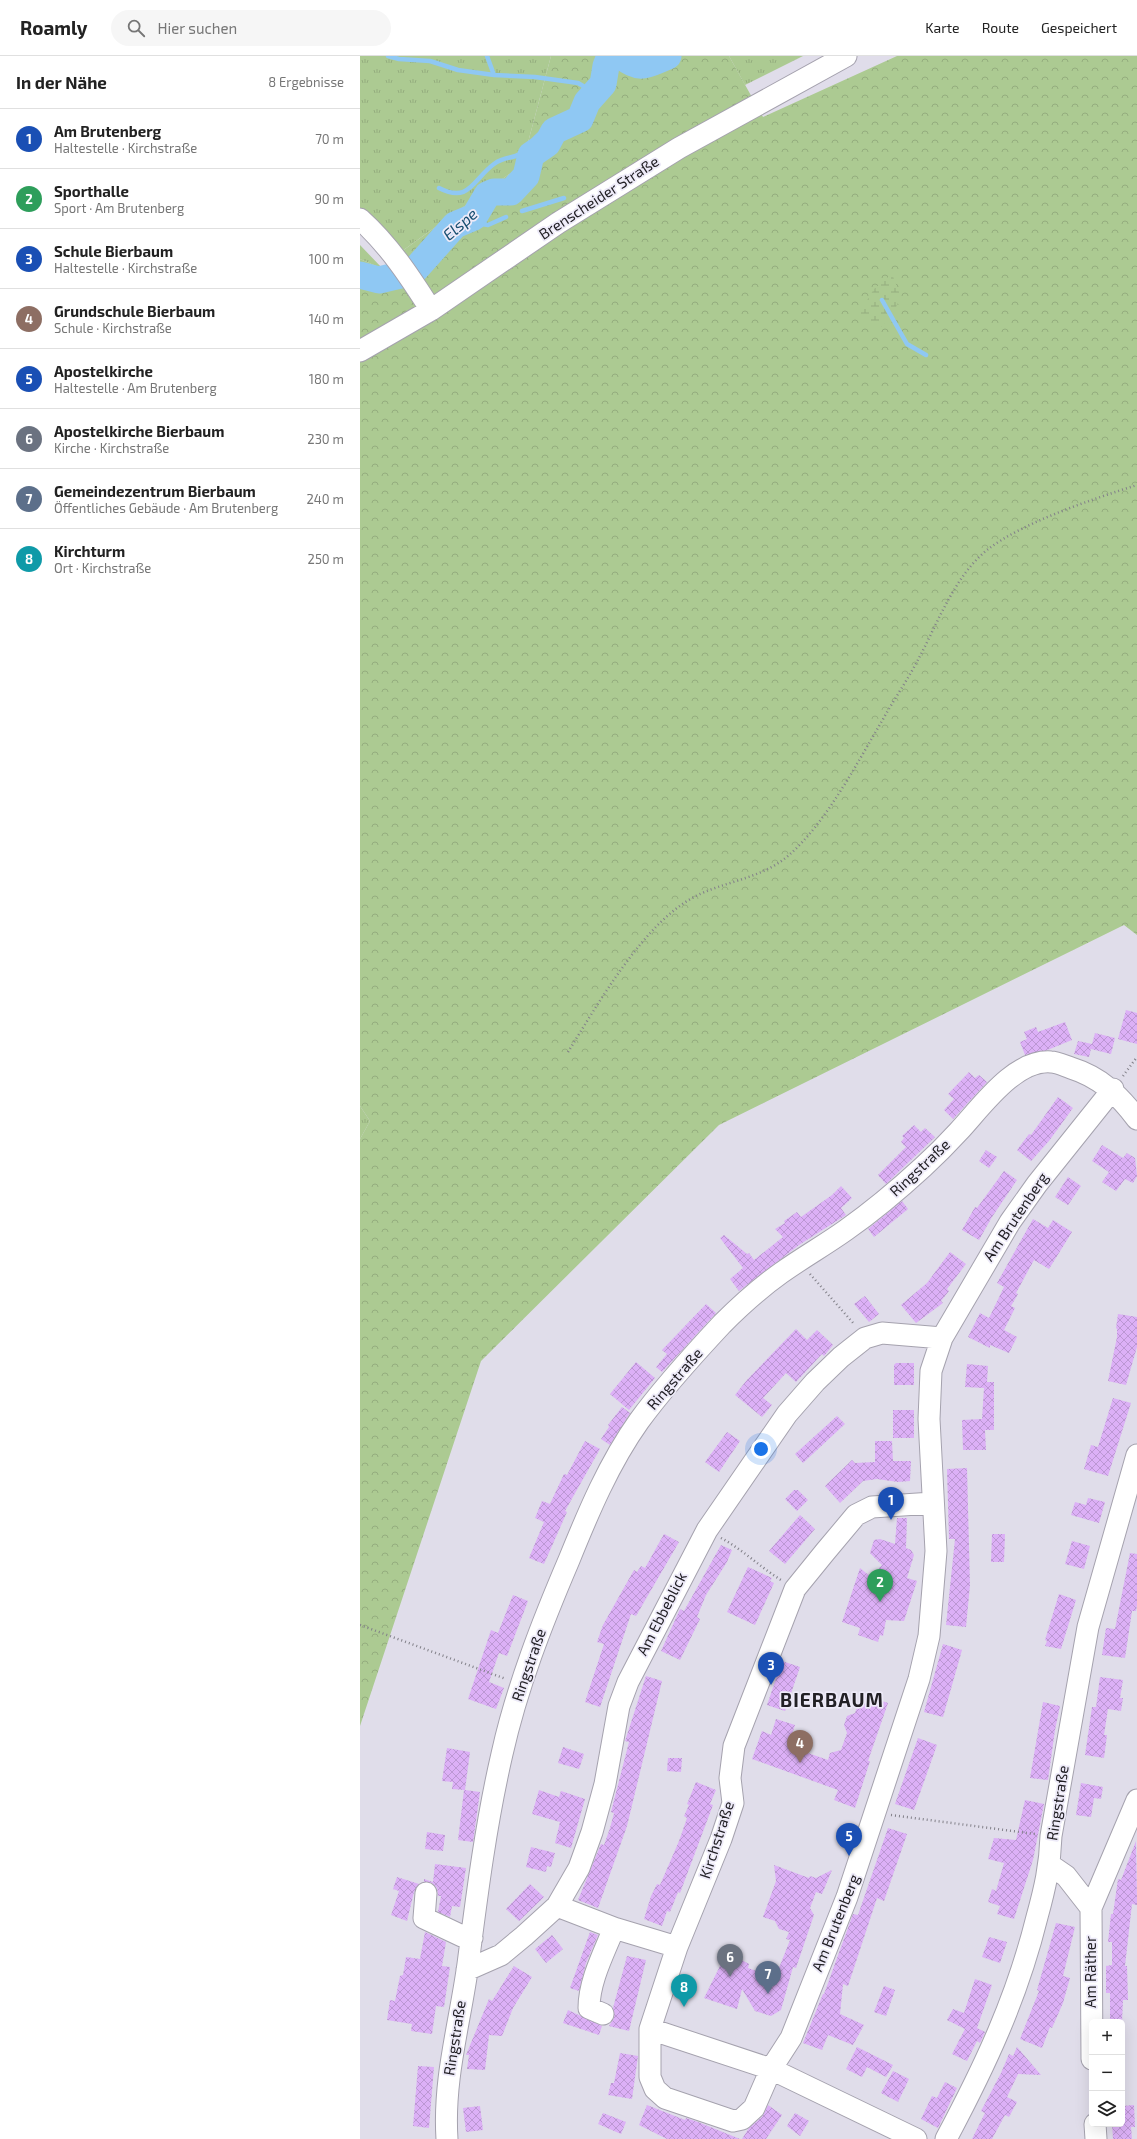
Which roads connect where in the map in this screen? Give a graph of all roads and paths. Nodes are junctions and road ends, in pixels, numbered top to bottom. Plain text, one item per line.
1 (846, 56) edge
2 (360, 220) edge
3 (431, 310) junction
4 (360, 351) edge
5 (1137, 485) edge
6 (568, 1052) dead end
7 (1137, 1058) edge
8 (1113, 1090) junction
9 (1137, 1119) edge
10 (812, 1277) dead end
11 (856, 1327) dead end
12 (942, 1338) junction
13 (1137, 1455) edge
14 (933, 1503) junction
15 (707, 1530) junction
16 (795, 1589) junction
17 (360, 1625) edge
18 (521, 1684) junction
19 (1137, 1800) edge
20 (874, 1813) junction
21 (1051, 1836) junction
22 (1050, 1865) junction
23 (426, 1894) dead end
24 (556, 1906) junction
25 (1091, 1908) junction
26 (614, 1928) junction
27 (472, 1938) junction
28 (677, 1947) junction
29 (467, 1970) junction
30 (603, 2014) dead end
31 (650, 2029) junction
32 (1092, 2055) edge
33 (771, 2068) junction
34 (1095, 2127) edge
35 (447, 2139) edge
36 (916, 2139) edge
37 (946, 2139) edge
38 (1096, 2139) edge

1 - 3 street, Brenscheider Straße
2 - 3 street
3 - 4 street, Brenscheider Straße
5 - 6 path
7 - 8 path
8 - 9 street, Ringstraße
8 - 12 street, Am Brutenberg
8 - 18 street, Ringstraße
10 - 11 path
12 - 14 street, Am Brutenberg
12 - 15 street, Am Ebbeblick
13 - 21 street, Ringstraße
14 - 16 street, Kirchstraße
14 - 20 street, Am Brutenberg
15 - 16 path
15 - 24 street, Am Ebbeblick
16 - 28 street, Kirchstraße
17 - 18 path
18 - 27 street, Ringstraße
19 - 25 street, Am Räther
20 - 21 path
20 - 33 street, Am Brutenberg
21 - 22 street, Ringstraße
22 - 25 street
22 - 37 street, Ringstraße
23 - 27 street
24 - 26 street
24 - 29 street, Am Ebbeblick
25 - 32 street, Am Räther
26 - 28 street
26 - 30 street
27 - 29 street, Ringstraße
28 - 31 street, Kirchstraße
29 - 35 street, Ringstraße
31 - 33 street
31 - 33 street, Kirchstraße
33 - 36 street
34 - 38 street

